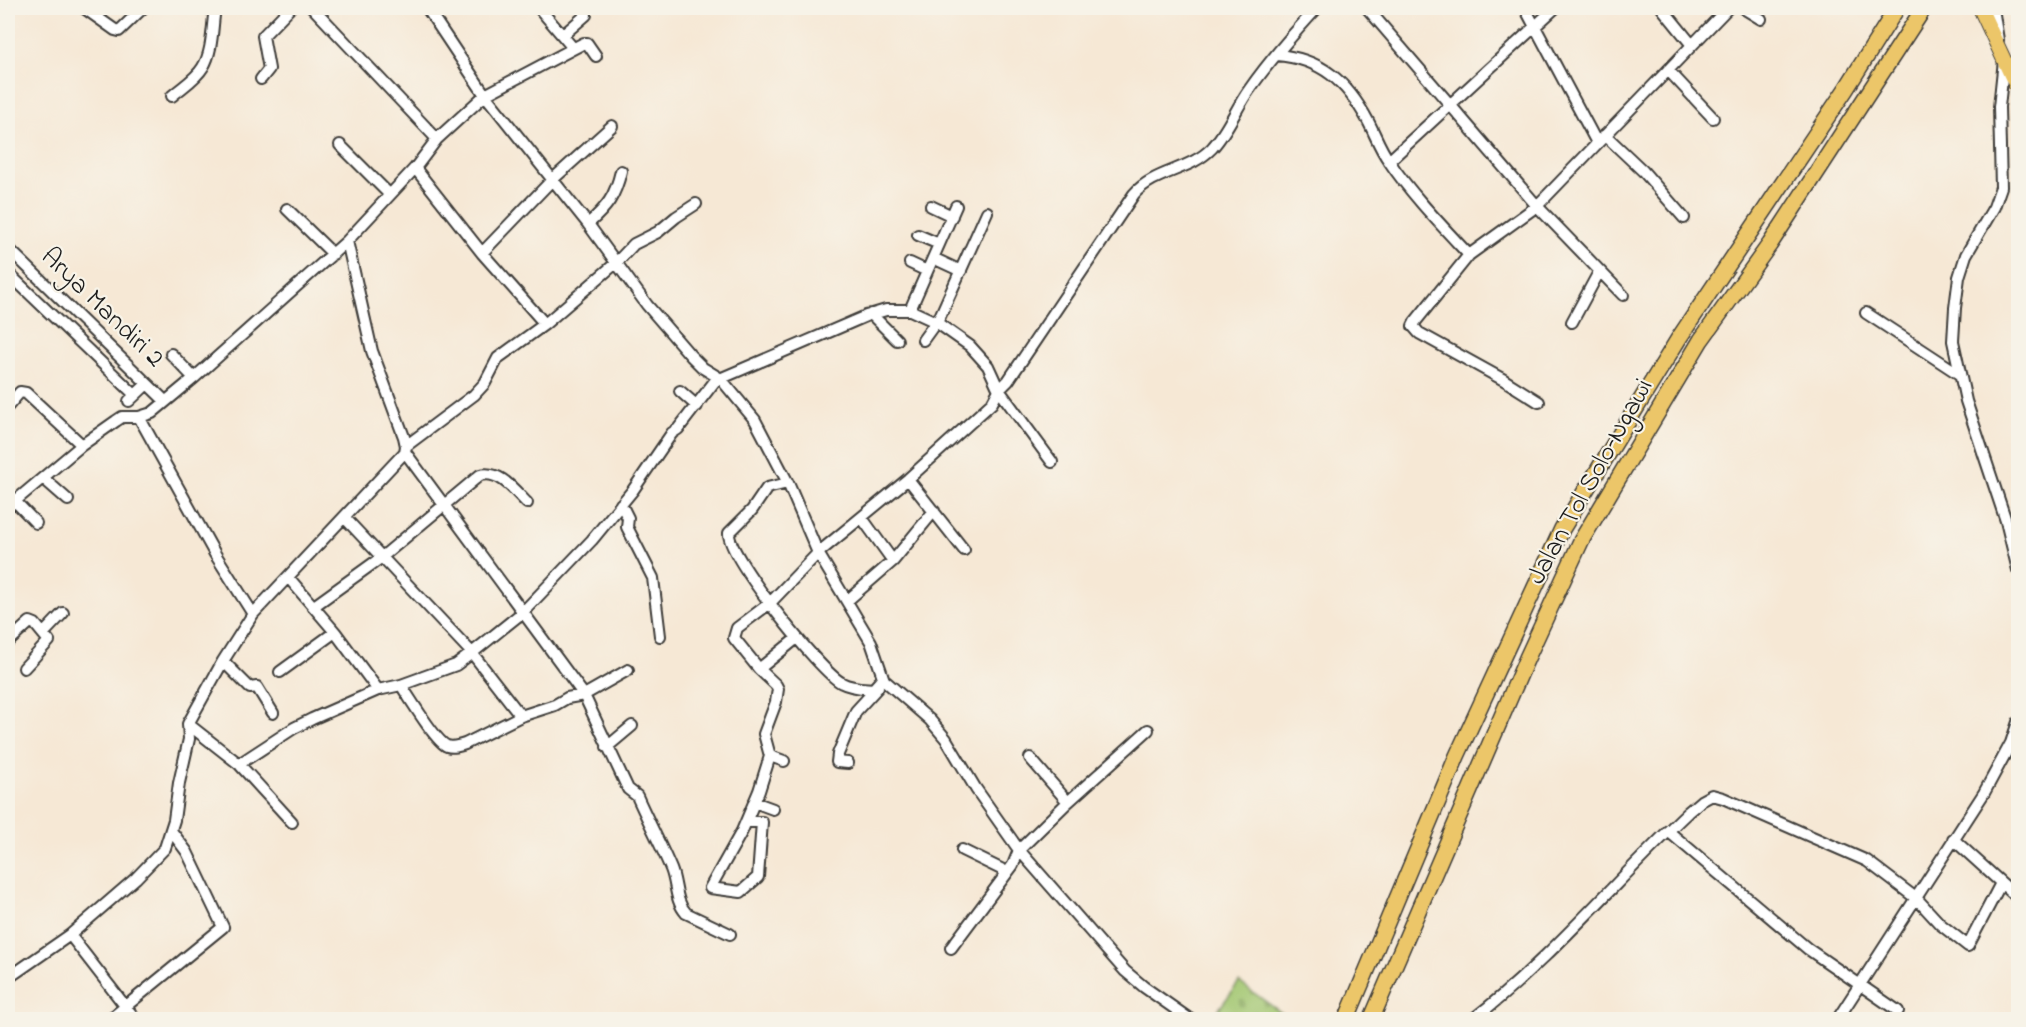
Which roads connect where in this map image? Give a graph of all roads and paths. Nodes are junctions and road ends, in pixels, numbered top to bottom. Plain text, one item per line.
1 (84, 8) edge
2 (143, 8) edge
3 (215, 8) edge
4 (290, 8) edge
5 (313, 8) edge
6 (427, 8) edge
7 (1317, 8) edge
8 (1367, 8) edge
9 (1525, 8) edge
10 (1555, 8) edge
11 (1662, 8) edge
12 (1728, 8) edge
13 (1743, 8) edge
14 (1897, 8) edge
15 (1924, 8) edge
16 (1980, 8) edge
17 (1993, 8) edge
18 (544, 9) edge
19 (586, 15) dead end
20 (1761, 19) dead end
21 (1534, 27) junction
22 (562, 35) junction
23 (1692, 45) junction
24 (573, 48) junction
25 (2001, 52) junction
26 (1276, 55) junction
27 (596, 56) dead end
28 (1668, 70) junction
29 (261, 79) dead end
30 (2019, 90) edge
31 (485, 95) junction
32 (172, 96) dead end
33 (1450, 103) junction
34 (1713, 118) dead end
35 (612, 126) dead end
36 (1601, 139) junction
37 (437, 140) junction
38 (340, 145) dead end
39 (1389, 161) junction
40 (415, 168) junction
41 (621, 171) dead end
42 (552, 180) junction
43 (389, 194) junction
44 (696, 204) dead end
45 (931, 206) dead end
46 (1537, 206) junction
47 (287, 209) dead end
48 (987, 212) dead end
49 (1684, 218) dead end
50 (588, 224) junction
51 (918, 235) dead end
52 (347, 241) junction
53 (939, 244) junction
54 (8, 248) edge
55 (482, 253) junction
56 (333, 254) junction
57 (1469, 255) junction
58 (933, 258) junction
59 (616, 263) junction
60 (910, 263) dead end
61 (927, 271) junction
62 (961, 271) junction
63 (1599, 272) junction
64 (8, 273) edge
65 (1623, 295) dead end
66 (910, 310) junction
67 (1866, 312) dead end
68 (871, 314) junction
69 (937, 322) junction
70 (1572, 322) dead end
71 (545, 324) junction
72 (897, 340) dead end
73 (923, 340) dead end
74 (171, 354) dead end
75 (1959, 374) junction
76 (194, 378) junction
77 (721, 379) junction
78 (147, 384) junction
79 (999, 390) junction
80 (680, 391) dead end
81 (165, 401) junction
82 (1539, 402) dead end
83 (8, 406) edge
84 (697, 406) junction
85 (139, 417) junction
86 (82, 446) junction
87 (405, 449) junction
88 (1052, 462) dead end
89 (42, 478) junction
90 (908, 479) junction
91 (788, 483) junction
92 (10, 500) edge
93 (68, 501) dead end
94 (527, 503) dead end
95 (621, 504) junction
96 (444, 506) junction
97 (934, 511) junction
98 (344, 517) junction
99 (862, 518) junction
100 (36, 523) dead end
101 (964, 550) dead end
102 (818, 553) junction
103 (382, 557) junction
104 (893, 561) junction
105 (2018, 570) edge
106 (288, 577) junction
107 (848, 600) junction
108 (770, 603) junction
109 (314, 606) junction
110 (523, 612) junction
111 (63, 613) dead end
112 (253, 614) junction
113 (335, 632) junction
114 (43, 633) junction
115 (660, 636) dead end
116 (797, 638) junction
117 (8, 642) edge
118 (472, 653) junction
119 (223, 661) junction
120 (24, 668) dead end
121 (759, 669) junction
122 (628, 670) dead end
123 (280, 672) dead end
124 (884, 679) junction
125 (401, 685) junction
126 (378, 690) junction
127 (584, 695) junction
128 (273, 713) dead end
129 (521, 716) junction
130 (2019, 722) edge
131 (188, 724) junction
132 (632, 726) dead end
133 (1148, 730) dead end
134 (608, 747) junction
135 (770, 756) junction
136 (1030, 758) dead end
137 (784, 761) dead end
138 (848, 763) dead end
139 (239, 764) junction
140 (754, 802) junction
141 (1068, 802) junction
142 (773, 809) dead end
143 (292, 822) dead end
144 (746, 822) junction
145 (1668, 831) junction
146 (172, 832) junction
147 (1953, 838) junction
148 (1019, 849) junction
149 (962, 850) dead end
150 (1007, 872) junction
151 (2001, 883) junction
152 (2019, 898) edge
153 (1917, 899) junction
154 (70, 934) junction
155 (730, 934) dead end
156 (951, 948) dead end
157 (8, 978) edge
158 (1859, 986) junction
159 (126, 1006) junction
160 (1898, 1011) dead end
161 (109, 1020) edge
162 (136, 1020) edge
163 (1191, 1020) edge
164 (1346, 1020) edge
165 (1371, 1020) edge
166 (1472, 1020) edge
167 (1837, 1020) edge

1 - 2 street
3 - 32 street
4 - 29 street
5 - 37 street
6 - 31 street
7 - 26 street
8 - 33 street
9 - 21 street
10 - 21 street
11 - 23 street
12 - 23 street
13 - 20 street
14 - 164 highway, Jalan Tol Solo–Ngawi
15 - 165 highway, Jalan Tol Solo–Ngawi
16 - 25 main road
17 - 25 street
18 - 22 street
19 - 22 street
21 - 33 street
21 - 36 street
22 - 24 street
23 - 28 street
24 - 27 street
24 - 31 street
25 - 30 main road
25 - 75 street
26 - 39 street
26 - 79 street
28 - 34 street
28 - 36 street
31 - 37 street
31 - 42 street
33 - 39 street
33 - 46 street
35 - 42 street
36 - 46 street
36 - 49 street
37 - 40 street
38 - 43 street
39 - 57 street
40 - 43 street
40 - 55 street
41 - 50 street
42 - 50 street
42 - 55 street
43 - 52 street
44 - 59 street
45 - 53 street
46 - 57 street
46 - 63 street
47 - 56 street
48 - 62 street
50 - 59 street
51 - 53 street
52 - 56 street
52 - 87 street
53 - 58 street
54 - 78 street, Arya Mandiri 2
55 - 71 street
56 - 76 street
57 - 82 street
58 - 61 street
58 - 62 street
59 - 71 street
59 - 77 street
60 - 61 street
61 - 66 street
62 - 69 street
63 - 65 street
63 - 70 street
64 - 78 street
66 - 68 street
66 - 69 street
67 - 75 street
68 - 72 street
68 - 77 street
69 - 73 street
69 - 79 street
71 - 87 street
74 - 76 street
75 - 105 street
76 - 81 street
77 - 84 street
77 - 91 street
78 - 81 street, Arya Mandiri 2
79 - 88 street
79 - 90 street
80 - 84 street
81 - 85 street
83 - 86 street
84 - 95 street
85 - 86 street
85 - 112 street
86 - 89 street
87 - 96 street
87 - 98 street
89 - 92 street
89 - 93 street
90 - 97 street
90 - 99 street
91 - 102 street
91 - 108 street
92 - 100 street
94 - 96 street
95 - 110 street
95 - 115 street
96 - 103 street
96 - 110 street
97 - 101 street
97 - 104 street
98 - 103 street
98 - 106 street
99 - 102 street
99 - 104 street
102 - 107 street
102 - 108 street
103 - 109 street
103 - 118 street
104 - 107 street
106 - 109 street
106 - 112 street
107 - 124 street
108 - 116 street
108 - 121 street
109 - 113 street
110 - 118 street
110 - 127 street
111 - 114 street
112 - 119 street
113 - 123 street
113 - 126 street
114 - 117 street
114 - 120 street
116 - 121 street
116 - 124 street
118 - 125 street
118 - 129 street
119 - 128 street
119 - 131 street
121 - 135 street
122 - 127 street
124 - 138 street
124 - 148 street
125 - 126 street
125 - 129 street
126 - 139 street
127 - 129 street
127 - 134 street
130 - 147 street
131 - 139 street
131 - 146 street
132 - 134 street
133 - 141 street
134 - 155 street
135 - 137 street
135 - 140 street
136 - 141 street
139 - 143 street
140 - 142 street
140 - 144 street
141 - 148 street
144 - 144 street
145 - 153 street
145 - 158 street
145 - 166 street
146 - 154 street
146 - 159 street
147 - 151 street
147 - 153 street
148 - 150 street
148 - 163 street
149 - 150 street
150 - 156 street
151 - 152 street
151 - 153 street
153 - 158 street
154 - 157 street
154 - 159 street
158 - 160 street
158 - 167 street
159 - 161 street
159 - 162 street

